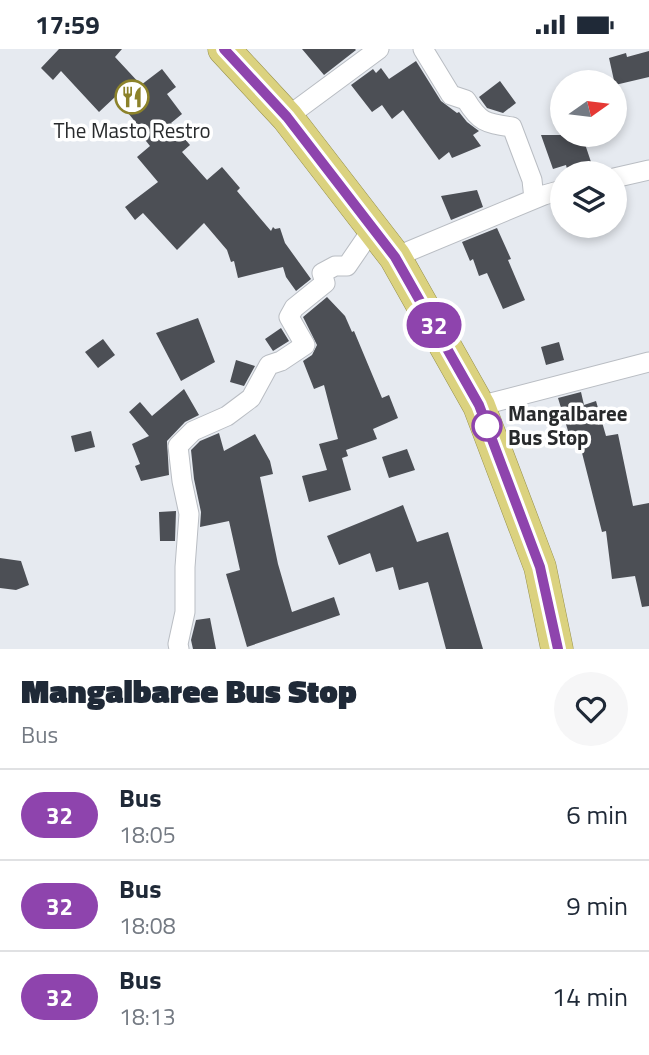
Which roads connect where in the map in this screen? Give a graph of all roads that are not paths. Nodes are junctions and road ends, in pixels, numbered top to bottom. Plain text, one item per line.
1 (224, 49) edge
2 (379, 49) edge
3 (423, 49) edge
4 (287, 117) junction
5 (649, 170) edge
6 (627, 175) edge
7 (550, 194) edge
8 (534, 199) junction
9 (373, 228) junction
10 (395, 257) junction
11 (649, 362) edge
12 (479, 405) junction
13 (179, 649) edge
14 (558, 649) edge

1 - 4 highway
2 - 4 street
3 - 8 street
4 - 9 highway
5 - 6 street
7 - 8 street
8 - 10 street
9 - 10 highway
9 - 13 street
10 - 12 highway
11 - 12 street
12 - 14 highway

